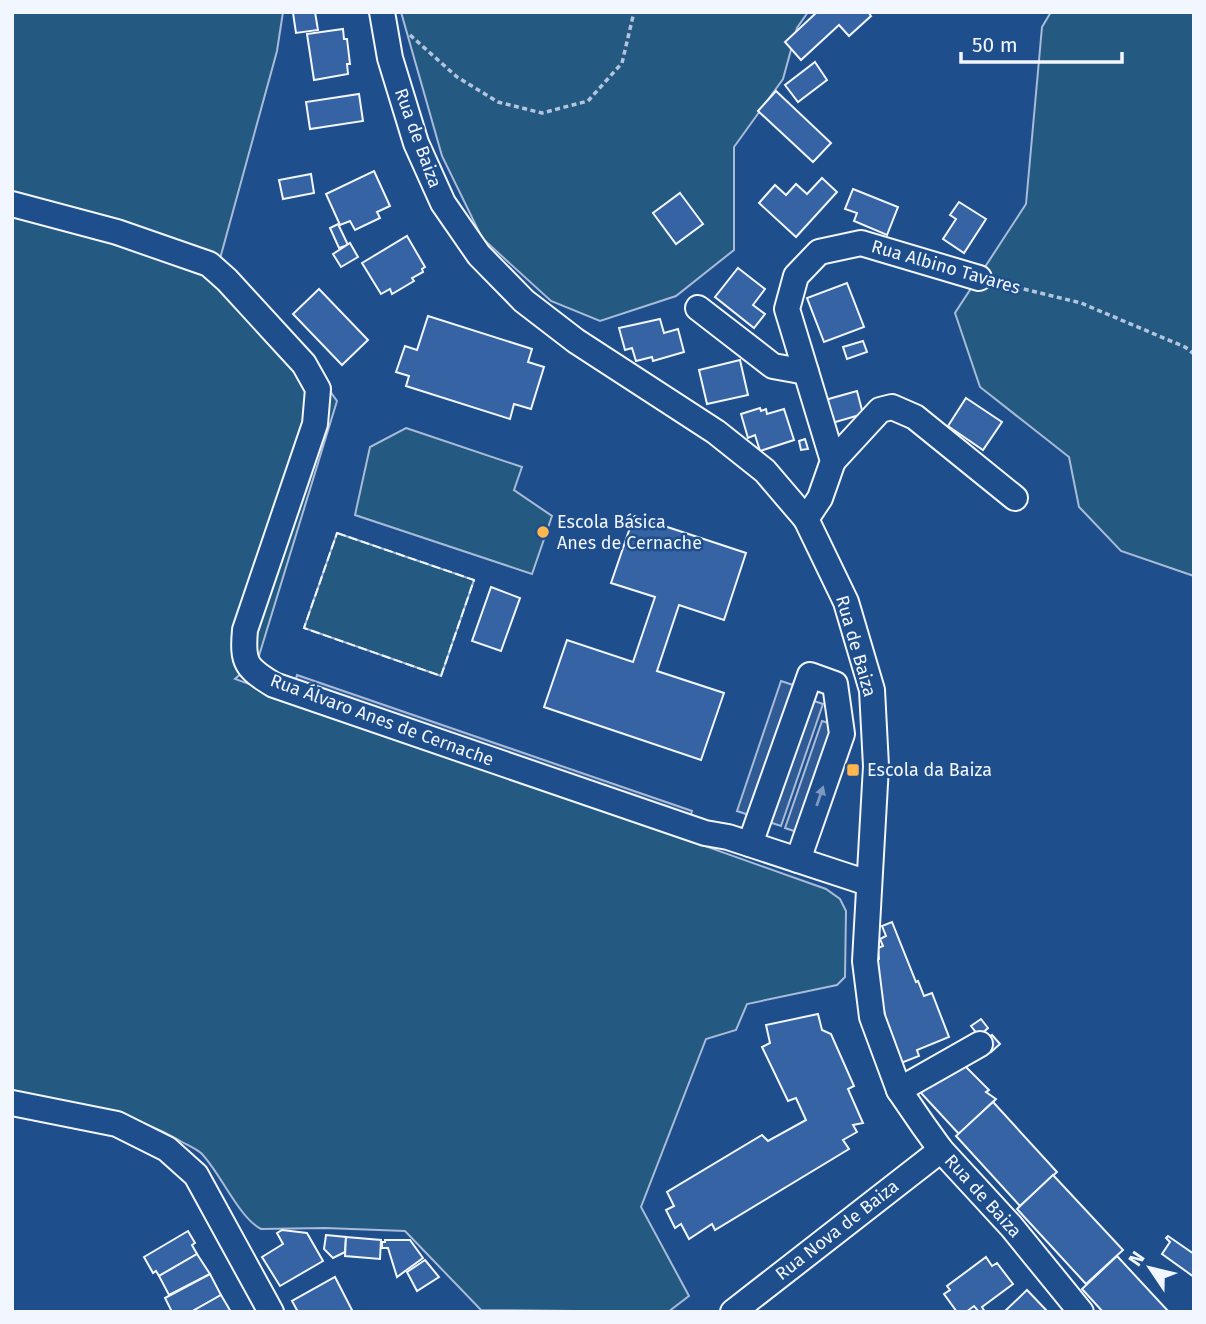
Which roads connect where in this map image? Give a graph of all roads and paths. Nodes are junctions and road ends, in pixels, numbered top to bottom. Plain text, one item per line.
1 (382, 12) edge
2 (634, 12) edge
3 (405, 31) dead end
4 (12, 204) edge
5 (979, 278) joint
6 (698, 309) dead end
7 (1194, 354) edge
8 (806, 372) junction
9 (833, 461) junction
10 (1015, 498) dead end
11 (806, 519) junction
12 (750, 844) junction
13 (797, 860) junction
14 (869, 883) junction
15 (980, 1044) dead end
16 (899, 1090) junction
17 (12, 1103) edge
18 (941, 1150) junction
19 (1076, 1310) edge
20 (271, 1312) edge
21 (733, 1312) edge

1 - 11 street, Rua de Baiza
2 - 3 path
4 - 12 street, Rua Álvaro Anes de Cernache
5 - 7 path, Rua Albino Tavares
5 - 8 street, Rua Albino Tavares
6 - 8 street
8 - 9 street, Rua Albino Tavares
9 - 10 street
9 - 11 street
11 - 14 street, Rua de Baiza
12 - 13 street, Rua Álvaro Anes de Cernache
13 -> 12 street
13 - 14 street, Rua Álvaro Anes de Cernache
14 - 16 street, Rua de Baiza
15 - 16 street
16 - 18 street, Rua de Baiza
17 - 20 street
18 - 19 street, Rua de Baiza
18 - 21 street, Rua Nova de Baiza

